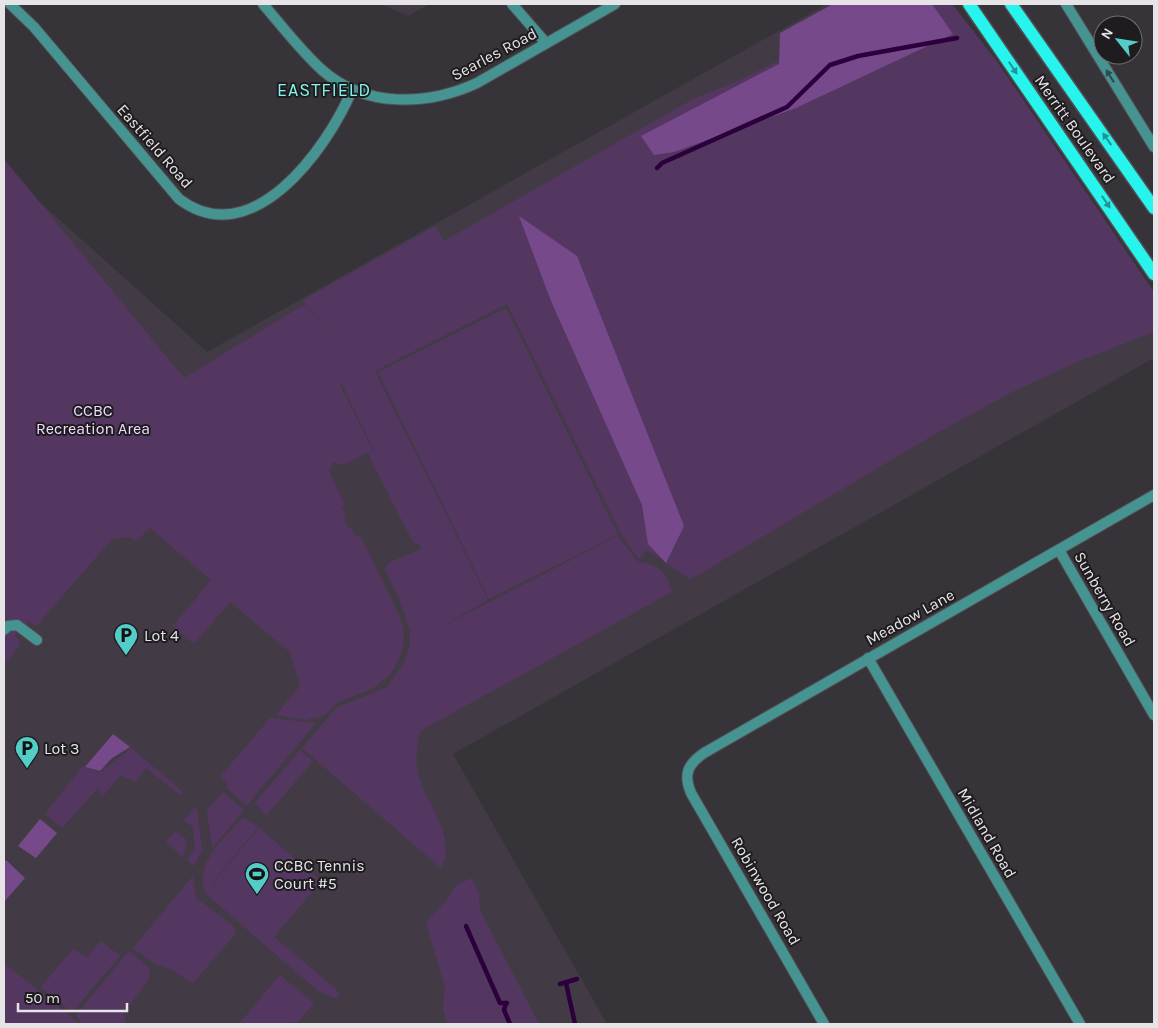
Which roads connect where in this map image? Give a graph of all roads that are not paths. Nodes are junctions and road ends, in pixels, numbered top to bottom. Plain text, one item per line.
1 (10, 4) edge
2 (263, 4) edge
3 (512, 4) edge
4 (616, 4) edge
5 (969, 4) edge
6 (1012, 4) edge
7 (1066, 4) edge
8 (546, 43) junction
9 (352, 90) junction
10 (1154, 148) edge
11 (1154, 208) edge
12 (1154, 274) edge
13 (1154, 495) edge
14 (1059, 550) junction
15 (4, 630) edge
16 (37, 640) dead end
17 (868, 658) junction
18 (1154, 715) edge
19 (687, 772) joint
20 (824, 1024) edge
21 (1080, 1024) edge

1 - 9 street, Eastfield Road
2 - 9 street, Searles Road
3 - 8 street
4 - 8 street, Searles Road
5 -> 12 main road, Merritt Boulevard
11 -> 6 main road, Merritt Boulevard
10 -> 7 street
8 - 9 street, Searles Road
13 - 14 street, Meadow Lane
14 - 17 street, Meadow Lane
14 - 18 street, Sunberry Road
15 - 16 street
17 - 19 street, Meadow Lane
17 - 21 street, Midland Road
19 - 20 street, Robinwood Road

